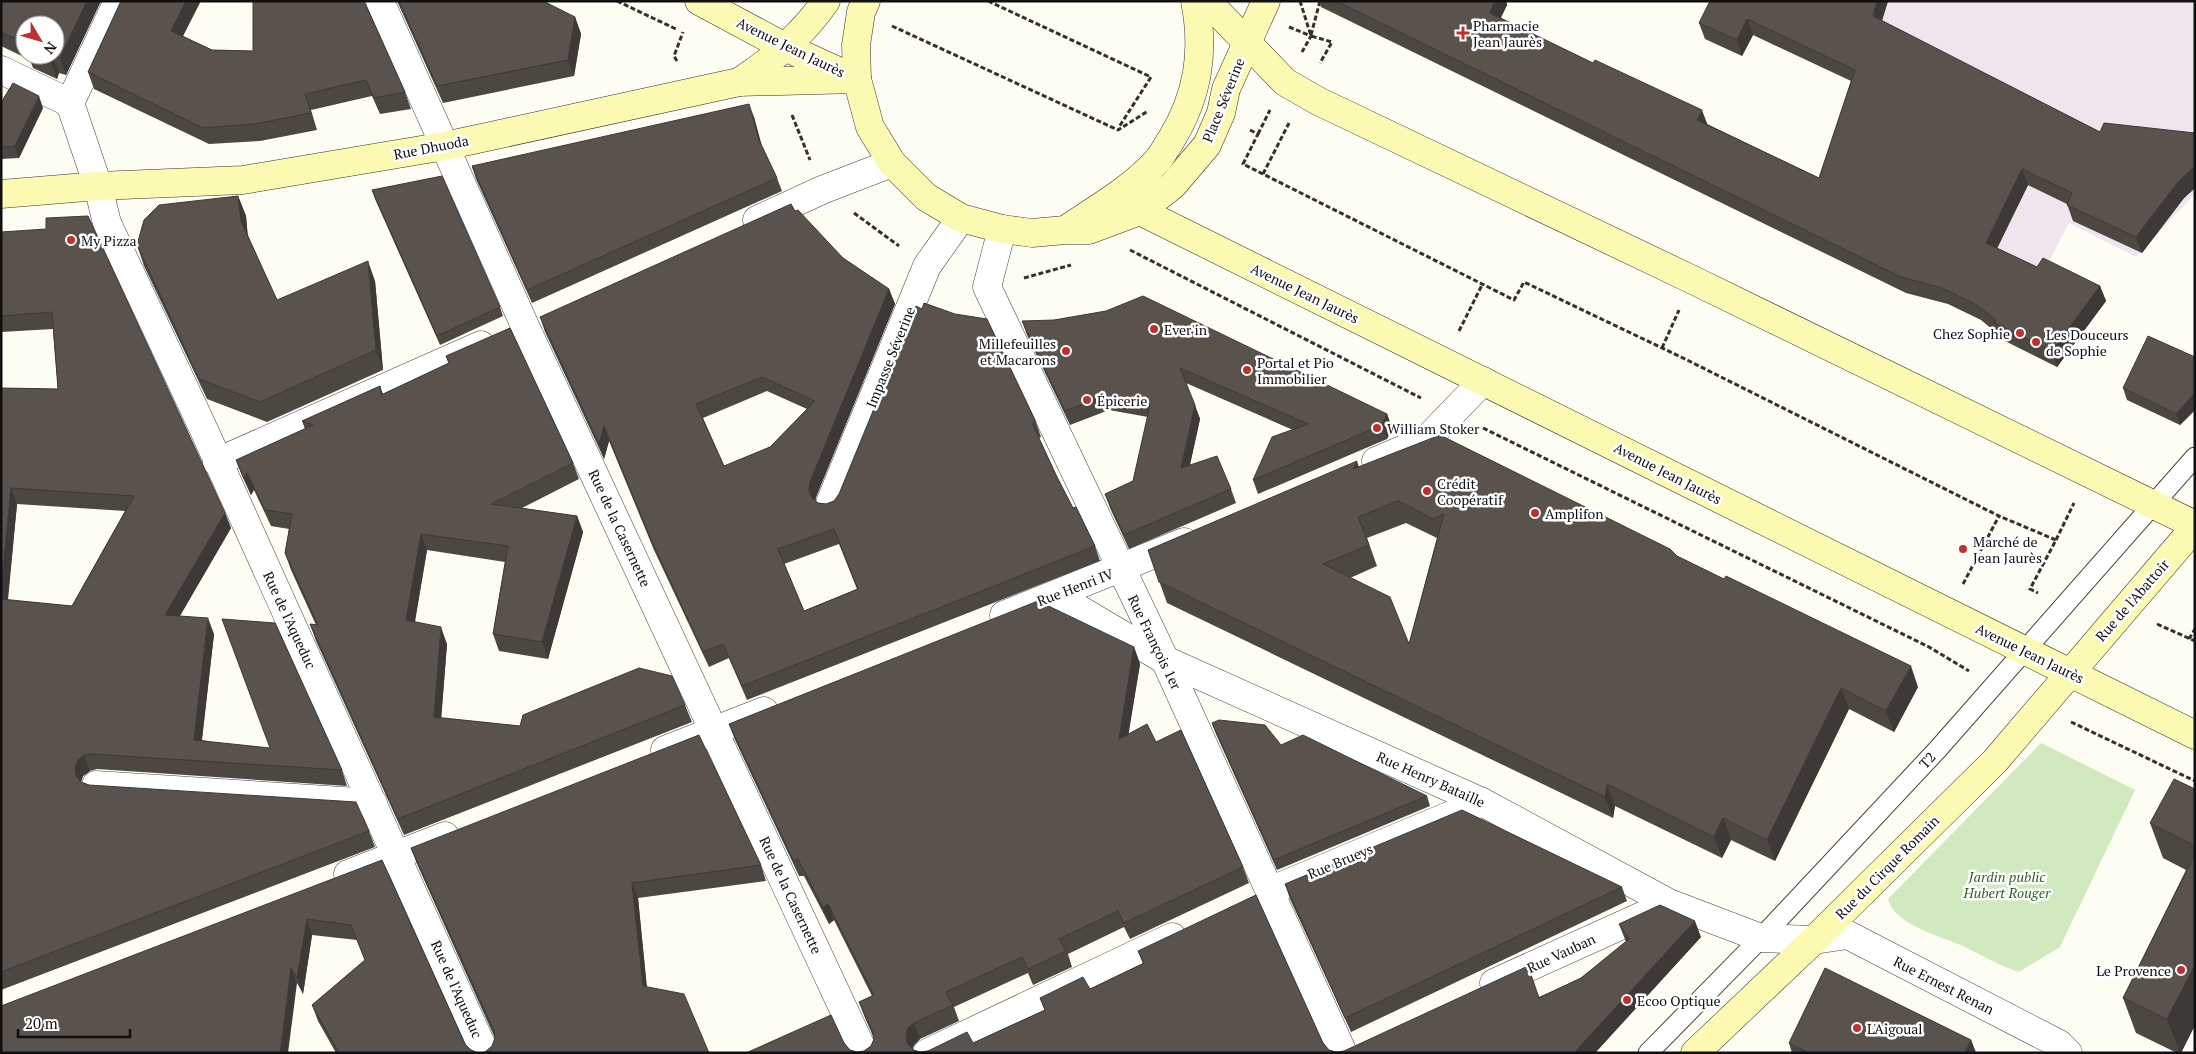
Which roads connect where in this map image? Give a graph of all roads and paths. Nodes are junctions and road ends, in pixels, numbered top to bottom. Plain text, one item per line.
1 (118, 1) edge
2 (380, 1) edge
3 (617, 1) edge
4 (698, 1) edge
5 (826, 1) edge
6 (866, 1) edge
7 (988, 1) edge
8 (1195, 1) edge
9 (1207, 1) edge
10 (1266, 1) edge
11 (1300, 1) edge
12 (1320, 1) edge
13 (886, 24) dead end
14 (683, 32) junction
15 (691, 36) dead end
16 (1311, 36) junction
17 (1246, 42) junction
18 (785, 47) junction
19 (679, 63) dead end
20 (1319, 66) dead end
21 (1, 70) edge
22 (857, 80) junction
23 (778, 81) junction
24 (739, 82) junction
25 (70, 103) junction
26 (1156, 106) dead end
27 (1291, 118) dead end
28 (1244, 127) dead end
29 (1118, 130) junction
30 (445, 146) junction
31 (892, 163) junction
32 (1263, 174) junction
33 (98, 186) junction
34 (822, 190) junction
35 (1, 194) edge
36 (1140, 212) junction
37 (961, 218) junction
38 (1002, 230) junction
39 (1065, 230) junction
40 (732, 231) edge
41 (1120, 252) dead end
42 (1073, 265) dead end
43 (927, 266) junction
44 (1482, 285) junction
45 (986, 288) junction
46 (1681, 306) dead end
47 (534, 321) junction
48 (1456, 337) dead end
49 (1662, 348) junction
50 (1483, 381) junction
51 (1451, 412) junction
52 (2195, 457) edge
53 (217, 462) junction
54 (1355, 470) edge
55 (2078, 495) dead end
56 (830, 503) edge
57 (2153, 505) junction
58 (1999, 516) junction
59 (2195, 526) edge
60 (1210, 531) edge
61 (2056, 540) junction
62 (1120, 570) junction
63 (1961, 588) dead end
64 (1055, 595) junction
65 (2064, 605) junction
66 (982, 624) edge
67 (2195, 629) edge
68 (2189, 639) dead end
69 (2025, 651) junction
70 (1165, 660) junction
71 (2069, 673) junction
72 (1994, 685) junction
73 (788, 701) edge
74 (2041, 707) junction
75 (714, 730) junction
76 (2195, 735) edge
77 (642, 759) edge
78 (2195, 781) edge
79 (96, 784) edge
80 (1482, 802) junction
81 (373, 803) junction
82 (470, 827) edge
83 (397, 855) junction
84 (324, 884) edge
85 (1259, 896) junction
86 (1669, 903) junction
87 (1196, 925) edge
88 (1762, 938) junction
89 (1814, 940) junction
90 (1470, 994) edge
91 (1348, 1051) edge
92 (485, 1053) edge
93 (864, 1053) edge
94 (927, 1053) edge
95 (1648, 1053) edge
96 (1695, 1053) edge
97 (2068, 1053) edge

1 - 25 street
2 - 30 street, Rue de la Casernette
3 - 14 path
4 - 18 main road, Avenue Jean Jaurès
5 - 18 main road
6 - 22 main road, Place Séverine
7 - 29 path
8 - 39 main road
9 - 17 main road
10 - 17 main road, Place Séverine
11 - 16 path
12 - 16 path
13 - 29 path
14 - 15 path
14 - 19 path
16 - 20 path
17 - 36 main road, Place Séverine
17 - 57 main road
18 - 22 main road, Avenue Jean Jaurès
18 - 24 main road
21 - 25 street
22 - 23 main road, Rue Dhuoda
22 - 31 main road, Place Séverine
23 - 24 main road, Rue Dhuoda
23 - 34 path
24 - 30 main road, Rue Dhuoda
25 - 33 street, Rue de l'Aqueduc
26 - 29 path
27 - 32 path
28 - 32 path
30 - 33 main road, Rue Dhuoda
30 - 47 street, Rue de la Casernette
31 - 34 street
31 - 37 main road, Place Séverine
32 - 44 path
33 - 35 main road, Rue Dhuoda
33 - 53 street, Rue de l'Aqueduc
34 - 40 street
34 - 43 path
36 - 39 main road, Place Séverine
36 - 50 main road, Avenue Jean Jaurès
37 - 38 main road, Place Séverine
37 - 43 street, Impasse Séverine
38 - 39 main road, Place Séverine
38 - 45 street
41 - 51 path
42 - 45 path
43 - 56 street, Impasse Séverine
44 - 48 path
44 - 49 path
45 - 62 street, Rue François 1er
46 - 49 path
47 - 53 street
47 - 75 street, Rue de la Casernette
49 - 58 path
50 - 51 street
50 - 69 main road, Avenue Jean Jaurès
51 - 54 street
51 - 72 path
52 - 57 lane, T2
53 - 81 street, Rue de l'Aqueduc
55 - 61 path
57 - 59 main road
57 - 65 lane, T2
58 - 61 path
58 - 63 path
59 - 71 main road, Rue de l'Abattoir
60 - 62 street, Rue Henri IV
61 - 65 path
62 - 64 street, Rue Henri IV
62 - 70 street, Rue François 1er
64 - 66 street, Rue Henri IV
64 - 70 street, Rue Henry Bataille
65 - 69 lane, T2
67 - 68 path
69 - 71 main road, Avenue Jean Jaurès
69 - 72 lane, T2
70 - 80 street, Rue Henry Bataille
70 - 85 street, Rue François 1er
71 - 74 main road, Rue du Cirque Romain
71 - 76 main road, Avenue Jean Jaurès
72 - 88 lane, T2
73 - 75 street
74 - 78 path
74 - 89 main road, Rue du Cirque Romain
75 - 77 street
75 - 93 street, Rue de la Casernette
79 - 81 street
80 - 85 street, Rue Brueys
80 - 86 street, Rue Henry Bataille
81 - 83 street, Rue de l'Aqueduc
82 - 83 street
83 - 84 street
83 - 92 street, Rue de l'Aqueduc
85 - 91 street, Rue François 1er
86 - 88 street, Rue Henry Bataille
86 - 90 street, Rue Vauban
87 - 94 street
88 - 89 street, Rue Henry Bataille
88 - 95 lane, T2
89 - 96 main road, Rue du Cirque Romain
89 - 97 street, Rue Ernest Renan

